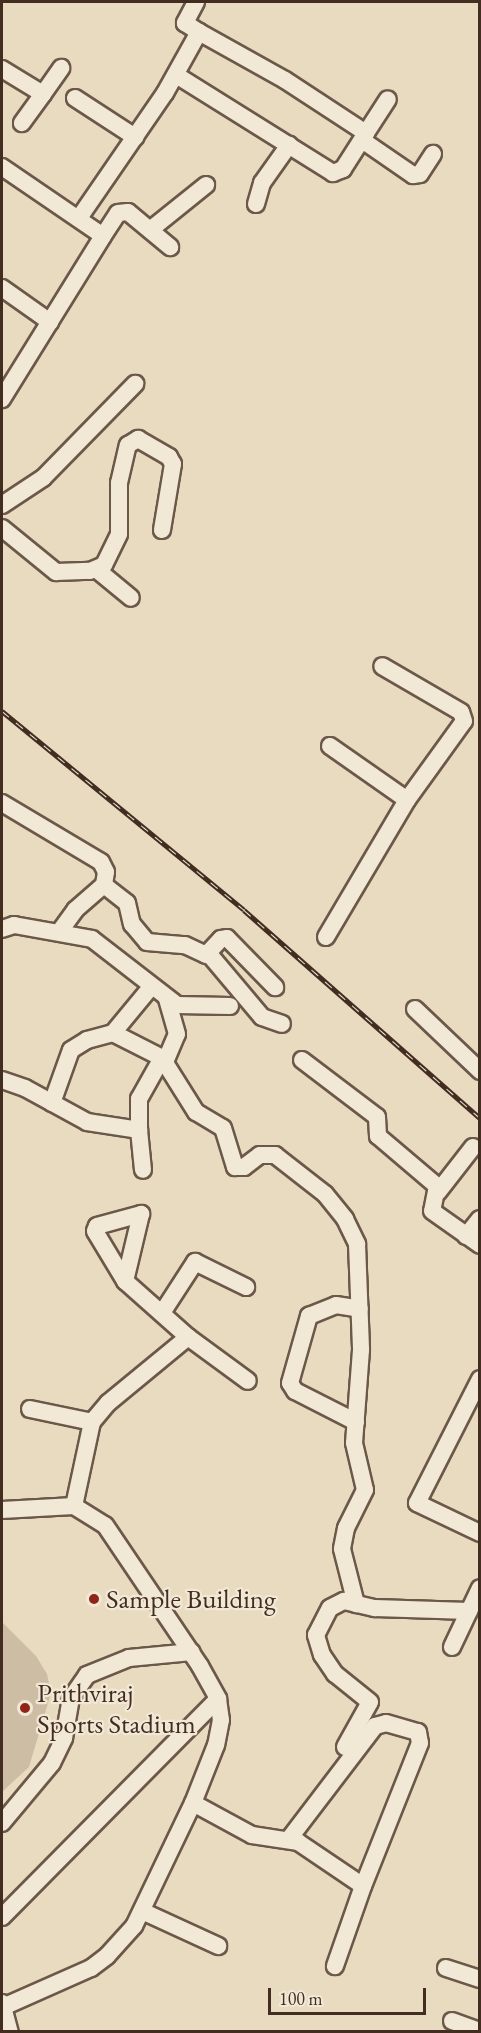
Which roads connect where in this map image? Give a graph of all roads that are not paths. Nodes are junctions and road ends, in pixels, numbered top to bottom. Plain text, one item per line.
1 (196, 2) edge
2 (199, 32) junction
3 (61, 68) dead end
4 (2, 69) edge
5 (176, 75) junction
6 (43, 94) junction
7 (75, 98) dead end
8 (388, 99) dead end
9 (22, 123) dead end
10 (135, 137) junction
11 (364, 137) junction
12 (289, 145) junction
13 (433, 154) dead end
14 (2, 167) edge
15 (206, 185) dead end
16 (256, 204) dead end
17 (79, 218) junction
18 (150, 230) junction
19 (103, 237) junction
20 (170, 247) dead end
21 (2, 288) edge
22 (50, 322) junction
23 (135, 384) dead end
24 (2, 399) edge
25 (2, 505) edge
26 (2, 528) edge
27 (162, 530) dead end
28 (96, 569) junction
29 (131, 598) dead end
30 (382, 666) dead end
31 (330, 746) dead end
32 (407, 800) junction
33 (2, 803) edge
34 (104, 885) junction
35 (2, 929) edge
36 (60, 931) junction
37 (326, 937) dead end
38 (209, 954) junction
39 (151, 987) junction
40 (275, 987) dead end
41 (167, 999) junction
42 (230, 1006) dead end
43 (415, 1009) dead end
44 (282, 1024) dead end
45 (114, 1033) junction
46 (164, 1060) junction
47 (302, 1060) dead end
48 (480, 1071) edge
49 (2, 1080) edge
50 (52, 1103) junction
51 (139, 1130) junction
52 (473, 1147) dead end
53 (143, 1170) dead end
54 (438, 1192) junction
55 (480, 1219) edge
56 (473, 1240) edge
57 (125, 1281) dead end
58 (246, 1287) dead end
59 (360, 1309) junction
60 (162, 1313) junction
61 (188, 1337) junction
62 (480, 1379) edge
63 (248, 1382) dead end
64 (30, 1410) dead end
65 (92, 1422) junction
66 (356, 1422) junction
67 (74, 1506) junction
68 (2, 1510) edge
69 (479, 1532) edge
70 (480, 1588) edge
71 (356, 1604) junction
72 (469, 1611) junction
73 (452, 1647) dead end
74 (192, 1652) junction
75 (218, 1699) junction
76 (345, 1747) dead end
77 (193, 1803) junction
78 (2, 1823) edge
79 (289, 1839) junction
80 (363, 1886) junction
81 (142, 1911) junction
82 (2, 1917) edge
83 (218, 1946) dead end
84 (335, 1966) dead end
85 (446, 1968) dead end
86 (480, 1978) edge
87 (2, 2005) edge
88 (452, 2021) dead end
89 (10, 2031) edge
90 (480, 2031) edge

1 - 2 street
2 - 5 street
2 - 11 street
3 - 6 street
4 - 6 street
5 - 10 street
5 - 12 street
6 - 9 street
7 - 10 street
8 - 11 street
10 - 17 street
11 - 12 street
11 - 13 street
12 - 16 street
14 - 17 street
15 - 18 street
17 - 19 street
18 - 19 street
18 - 20 street
19 - 22 street
21 - 22 street
22 - 24 street
23 - 25 street
26 - 28 street
27 - 28 street
28 - 29 street
30 - 32 street
31 - 32 street
32 - 37 street
33 - 34 street
34 - 36 street
34 - 38 street
35 - 36 street
36 - 39 street
38 - 40 street
38 - 44 street
39 - 41 street
39 - 45 street
41 - 42 street
41 - 46 street
43 - 48 street
45 - 46 street
45 - 50 street
46 - 51 street
46 - 59 street
47 - 54 street
49 - 50 street
50 - 51 street
51 - 53 street
52 - 54 street
54 - 56 street
55 - 56 street
57 - 60 street
58 - 60 street
59 - 66 street
59 - 66 street
60 - 61 street
61 - 63 street
61 - 65 street
62 - 69 street
64 - 65 street
65 - 67 street
66 - 71 street
67 - 68 street
67 - 74 street
70 - 72 street
71 - 72 street
71 - 76 street
72 - 73 street
74 - 75 street
74 - 78 street
75 - 77 street
75 - 82 street
77 - 79 street
77 - 81 street
79 - 80 street
79 - 80 street
80 - 84 street
81 - 83 street
81 - 87 street
85 - 86 street
87 - 89 street
88 - 90 street

